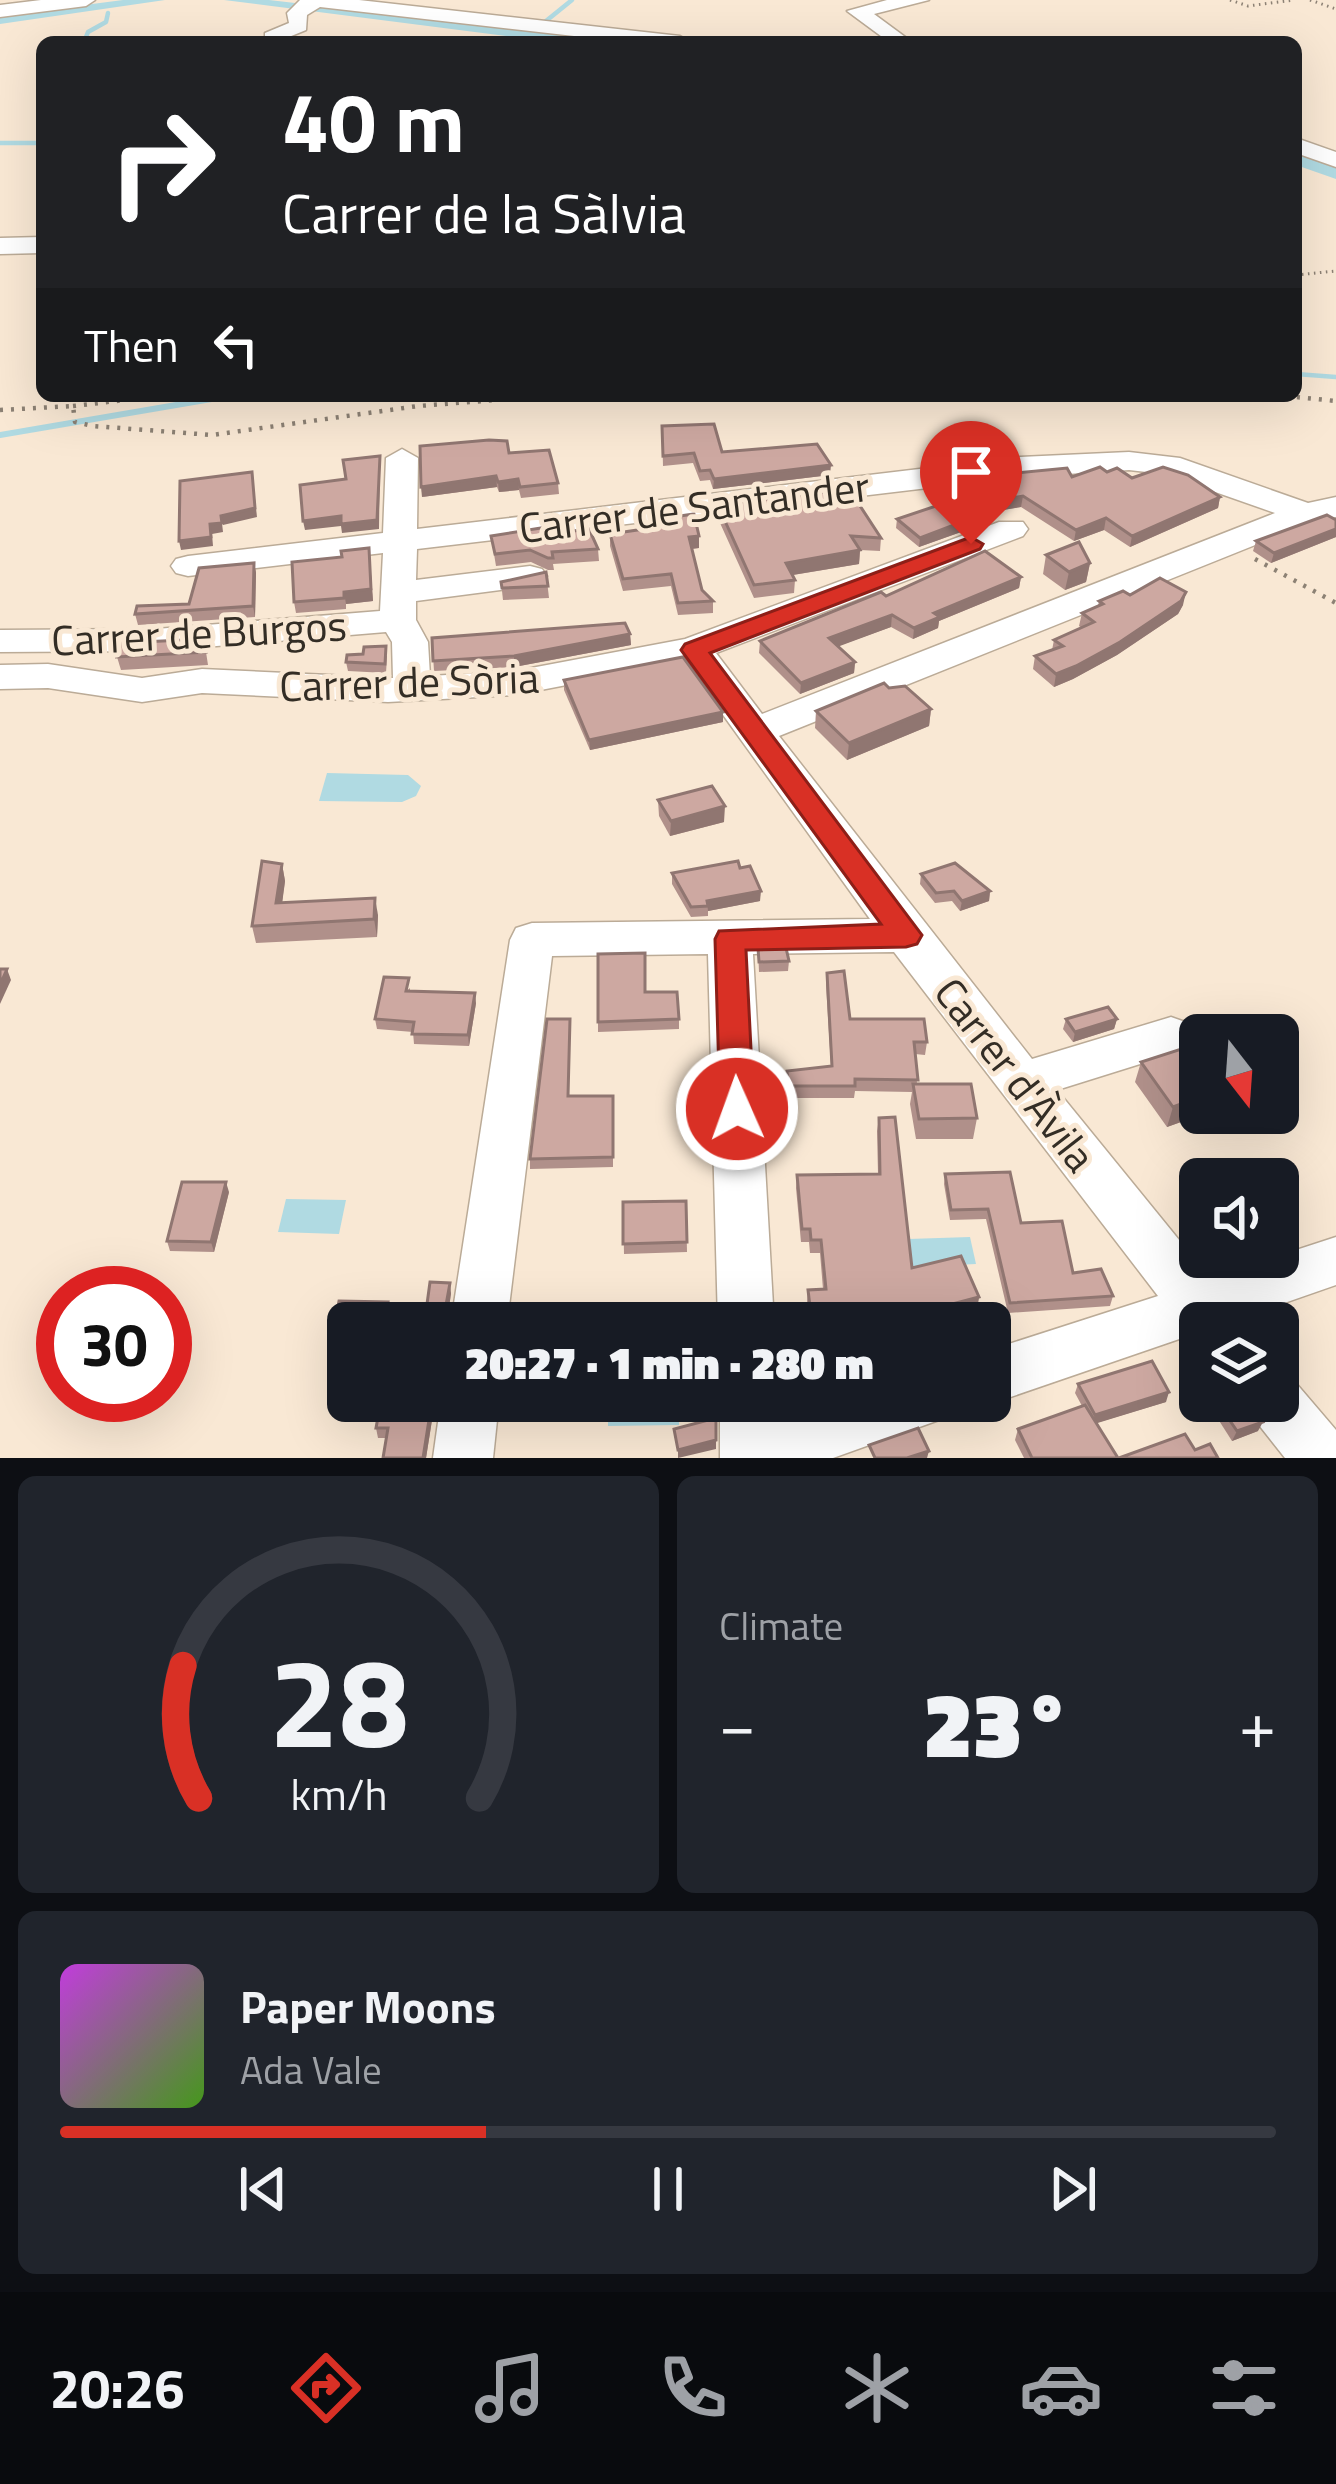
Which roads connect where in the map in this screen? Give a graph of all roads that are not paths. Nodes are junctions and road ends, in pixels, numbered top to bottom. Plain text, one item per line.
1 (86, 0) edge
2 (920, 0) edge
3 (308, 5) edge
4 (0, 11) edge
5 (274, 36) edge
6 (629, 36) edge
7 (892, 36) edge
8 (1302, 148) edge
9 (1336, 160) edge
10 (36, 245) edge
11 (0, 247) edge
12 (402, 458) dead end
13 (1321, 510) edge
14 (1011, 529) dead end
15 (402, 542) junction
16 (188, 566) dead end
17 (530, 575) edge
18 (398, 606) junction
19 (0, 641) edge
20 (694, 650) junction
21 (0, 677) edge
22 (412, 689) junction
23 (752, 732) junction
24 (906, 935) junction
25 (730, 939) junction
26 (1171, 1036) dead end
27 (1023, 1082) junction
28 (1336, 1261) edge
29 (482, 1302) edge
30 (745, 1302) edge
31 (1195, 1302) edge
32 (1237, 1302) edge
33 (1179, 1322) edge
34 (1011, 1371) edge
35 (467, 1422) edge
36 (750, 1422) edge
37 (857, 1422) edge
38 (1292, 1422) edge
39 (463, 1458) edge
40 (751, 1458) edge
41 (1322, 1458) edge

1 - 4 street
2 - 7 street
3 - 5 street
3 - 6 street
8 - 9 street
10 - 11 street
12 - 15 street, Carrer de Burgos
13 - 15 street, Carrer de Santander
13 - 23 street
14 - 20 street, Carrer de Sòria
15 - 16 street, Carrer de Santander
15 - 18 street, Carrer de Burgos
17 - 18 street, Carrer de Burgos
18 - 19 street, Carrer de Burgos
18 - 22 street, Carrer de Burgos
20 - 22 street, Carrer de Sòria
20 - 23 street, Carrer d'Àvila
21 - 22 street, Carrer de Sòria
23 - 24 street, Carrer d'Àvila
24 - 25 street
24 - 27 street, Carrer d'Àvila
25 - 29 street
25 - 30 street
26 - 27 street
27 - 31 street, Carrer d'Àvila
28 - 32 street
33 - 34 street
35 - 39 street
36 - 40 street
37 - 40 street
38 - 41 street

